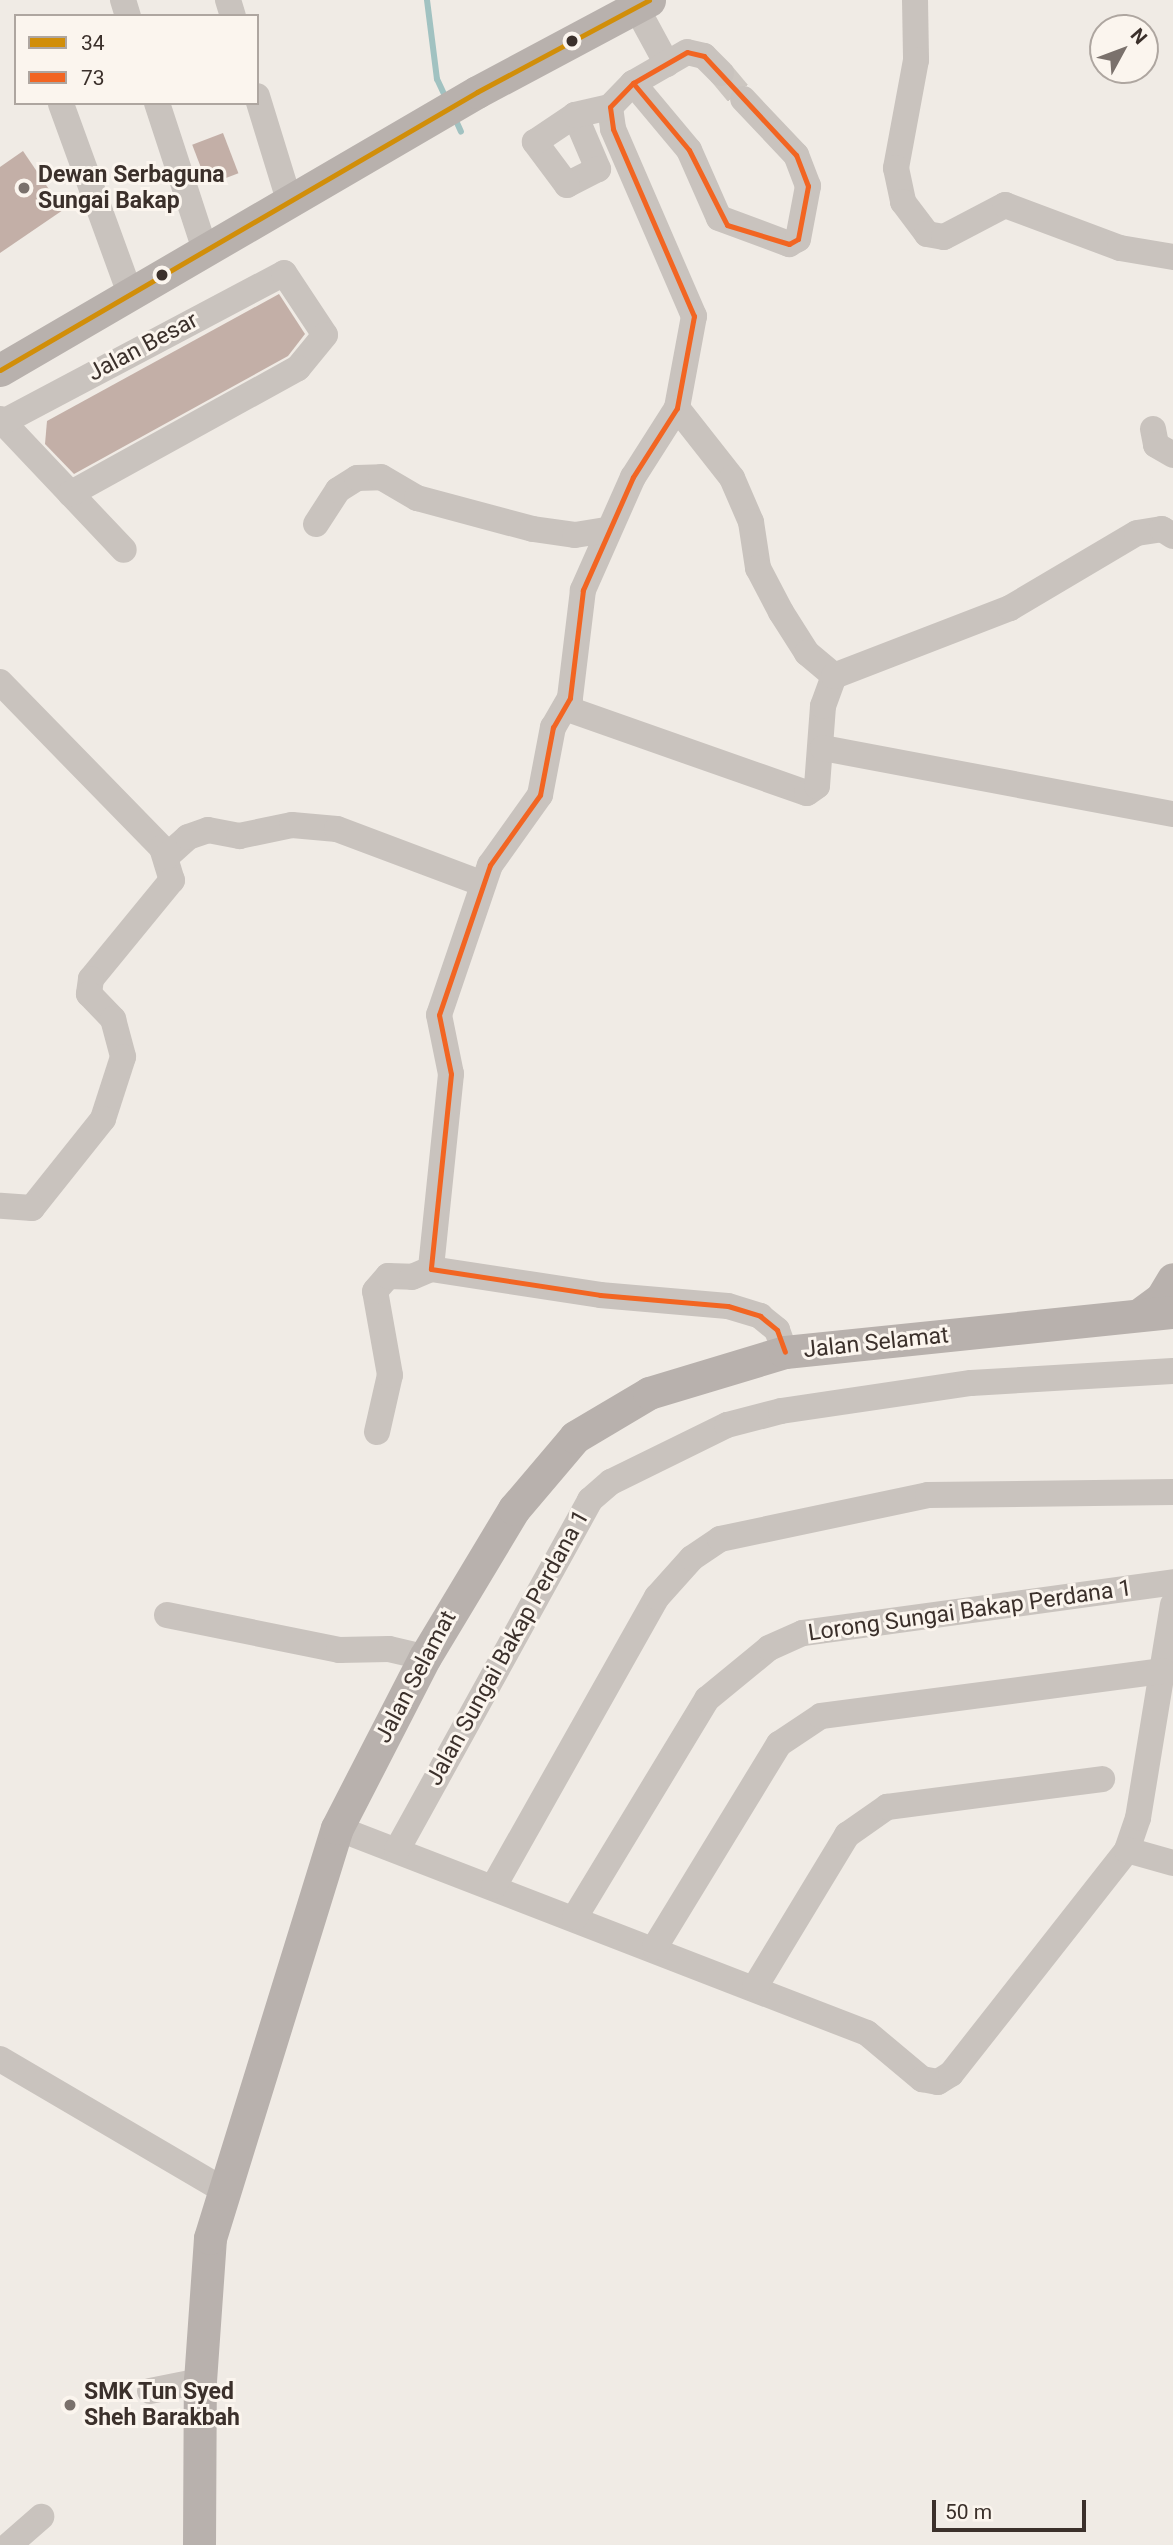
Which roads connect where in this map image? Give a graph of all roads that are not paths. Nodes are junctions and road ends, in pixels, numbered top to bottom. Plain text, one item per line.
1 (915, 0) edge
2 (642, 4) edge
3 (667, 64) junction
4 (721, 73) tunnel mouth
5 (633, 83) junction
6 (743, 99) tunnel mouth
7 (259, 102) edge
8 (61, 105) edge
9 (158, 105) edge
10 (610, 107) junction
11 (575, 115) junction
12 (289, 200) junction
13 (205, 250) junction
14 (1173, 257) edge
15 (130, 294) junction
16 (0, 370) edge
17 (677, 408) junction
18 (1, 421) edge
19 (1153, 429) dead end
20 (1173, 456) edge
21 (71, 494) junction
22 (316, 524) dead end
23 (606, 530) junction
24 (1173, 536) edge
25 (124, 551) dead end
26 (834, 676) junction
27 (0, 682) edge
28 (565, 708) junction
29 (822, 748) junction
30 (1173, 814) edge
31 (167, 856) junction
32 (484, 884) junction
33 (0, 1206) edge
34 (431, 1269) junction
35 (1173, 1279) edge
36 (1173, 1312) edge
37 (1140, 1314) junction
38 (785, 1352) junction
39 (1173, 1371) edge
40 (377, 1432) dead end
41 (1173, 1492) edge
42 (1173, 1583) edge
43 (1173, 1605) edge
44 (167, 1615) dead end
45 (425, 1657) junction
46 (1163, 1671) junction
47 (1162, 1742) edge
48 (1102, 1779) dead end
49 (337, 1828) junction
50 (397, 1850) junction
51 (1127, 1850) junction
52 (1173, 1863) edge
53 (494, 1886) junction
54 (575, 1917) junction
55 (656, 1947) junction
56 (755, 1987) junction
57 (0, 2059) edge
58 (225, 2191) junction
59 (200, 2381) junction
60 (150, 2391) dead end
61 (41, 2517) dead end
62 (9, 2545) edge
63 (200, 2545) edge

1 - 14 street
2 - 3 street
2 - 12 main road
3 - 4 street
3 - 5 street
5 - 6 street
5 - 10 street
7 - 12 street
8 - 15 street
9 - 13 street
10 - 11 street
10 - 17 street
11 - 11 street
12 - 13 main road
13 - 15 main road
15 - 16 main road
17 - 23 street
17 - 26 street
18 - 21 street
18 - 21 street, Jalan Besar
19 - 20 street
21 - 25 street
22 - 23 street
23 - 28 street
24 - 26 street
26 - 29 street
27 - 31 street
28 - 29 street
28 - 32 street
29 - 30 street
31 - 32 street
31 - 33 street
32 - 34 street
34 - 38 street
34 - 40 street
35 - 37 main road
36 - 37 main road, Jalan Selamat
37 - 38 main road, Jalan Selamat
38 - 45 main road, Jalan Selamat
39 - 50 street, Jalan Sungai Bakap Perdana 1
41 - 53 street
42 - 54 street, Lorong Sungai Bakap Perdana 1
43 - 46 street
44 - 45 street
45 - 49 main road, Jalan Selamat
46 - 47 street
46 - 55 street
47 - 51 street
48 - 56 street
49 - 50 street
49 - 58 main road, Jalan Selamat
50 - 53 street
51 - 52 street
51 - 56 street
53 - 54 street
54 - 55 street
55 - 56 street
57 - 58 street
58 - 59 main road, Jalan Selamat
59 - 60 street
59 - 63 main road, Jalan Selamat
61 - 62 street

